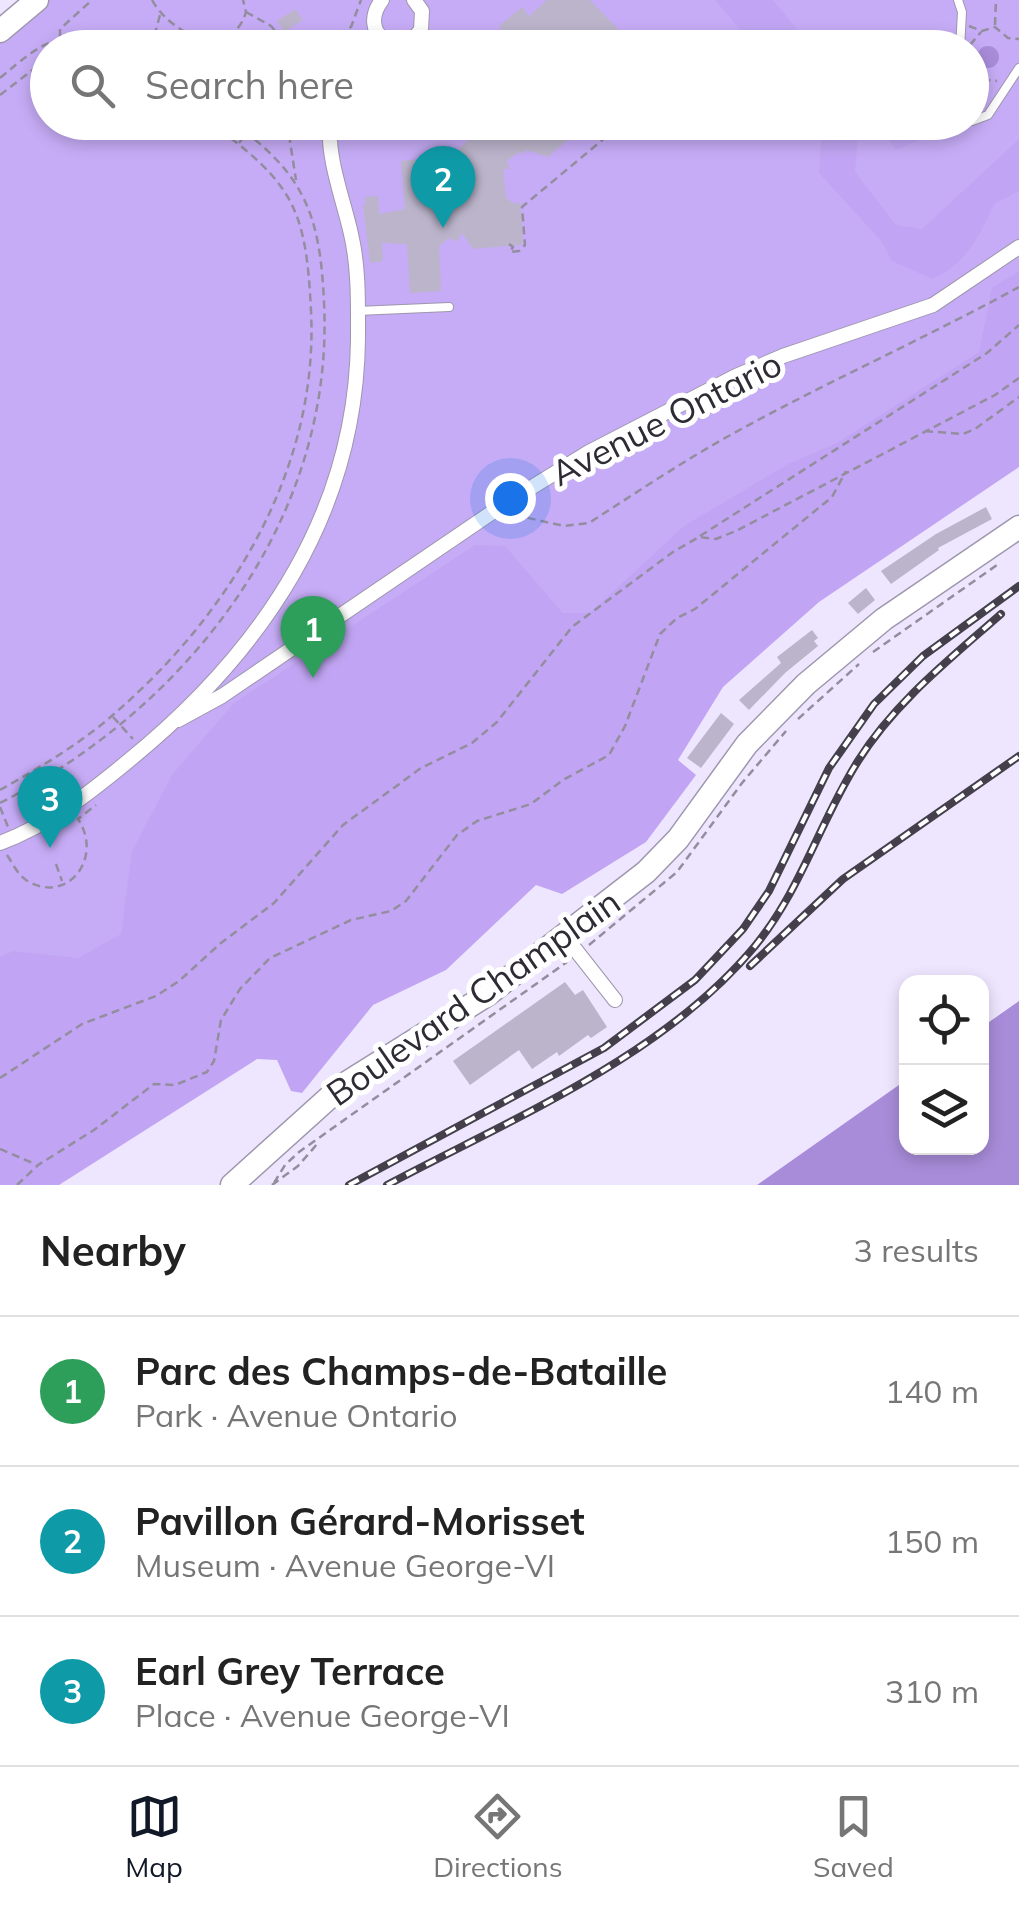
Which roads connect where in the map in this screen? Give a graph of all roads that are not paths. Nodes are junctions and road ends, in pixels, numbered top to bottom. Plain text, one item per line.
1 (37, 0) edge
2 (382, 0) edge
3 (416, 0) edge
4 (958, 0) edge
5 (376, 30) edge
6 (419, 30) edge
7 (961, 30) edge
8 (0, 31) edge
9 (1019, 68) edge
10 (989, 113) edge
11 (331, 140) edge
12 (1019, 247) edge
13 (449, 307) dead end
14 (358, 311) junction
15 (1019, 526) edge
16 (230, 664) junction
17 (246, 680) junction
18 (178, 720) junction
19 (0, 843) edge
20 (564, 935) junction
21 (615, 1000) dead end
22 (232, 1185) edge

1 - 8 main road
2 - 5 street
3 - 6 street
4 - 7 lane
9 - 10 lane
11 - 14 street
12 - 17 street, Avenue Ontario
13 - 14 lane
14 - 16 street
15 - 20 main road, Boulevard Champlain
16 - 17 street
16 - 18 street
17 - 18 street, Avenue Ontario
18 - 19 street
20 - 21 street
20 - 22 main road, Boulevard Champlain

